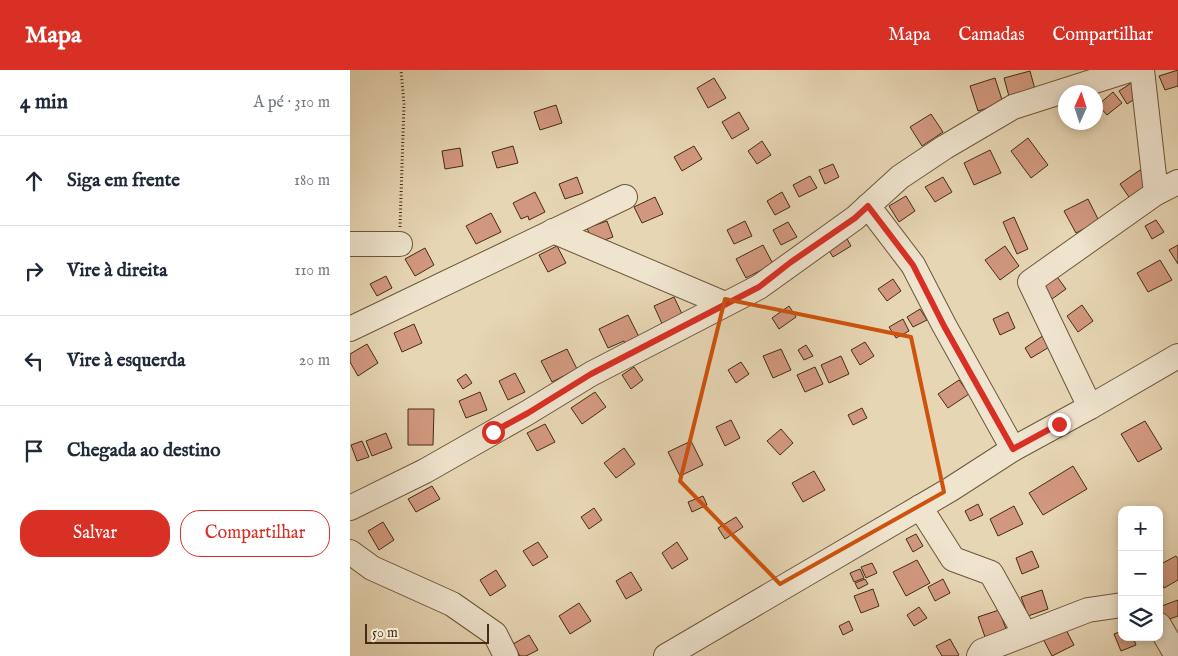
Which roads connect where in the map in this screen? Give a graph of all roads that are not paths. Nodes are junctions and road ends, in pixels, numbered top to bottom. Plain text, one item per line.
1 (1129, 70) edge
2 (1142, 70) edge
3 (1178, 182) edge
4 (1156, 193) junction
5 (625, 197) dead end
6 (868, 206) junction
7 (553, 231) junction
8 (350, 244) edge
9 (400, 244) road end
10 (725, 304) junction
11 (350, 329) edge
12 (1178, 356) edge
13 (1090, 407) junction
14 (1013, 449) junction
15 (920, 507) junction
16 (350, 508) edge
17 (350, 552) edge
18 (1118, 605) edge
19 (1163, 632) edge
20 (1025, 634) junction
21 (506, 656) edge
22 (666, 656) edge
23 (978, 656) edge
24 (1177, 656) edge

1 - 6 street
2 - 4 street
3 - 4 street
4 - 13 street
5 - 7 street
6 - 10 street
6 - 14 street
7 - 10 street
7 - 11 street
8 - 9 street
10 - 16 street
12 - 13 street
13 - 14 street
14 - 15 street
15 - 20 street
15 - 22 street
17 - 21 street
18 - 20 street
19 - 24 street
20 - 23 street

